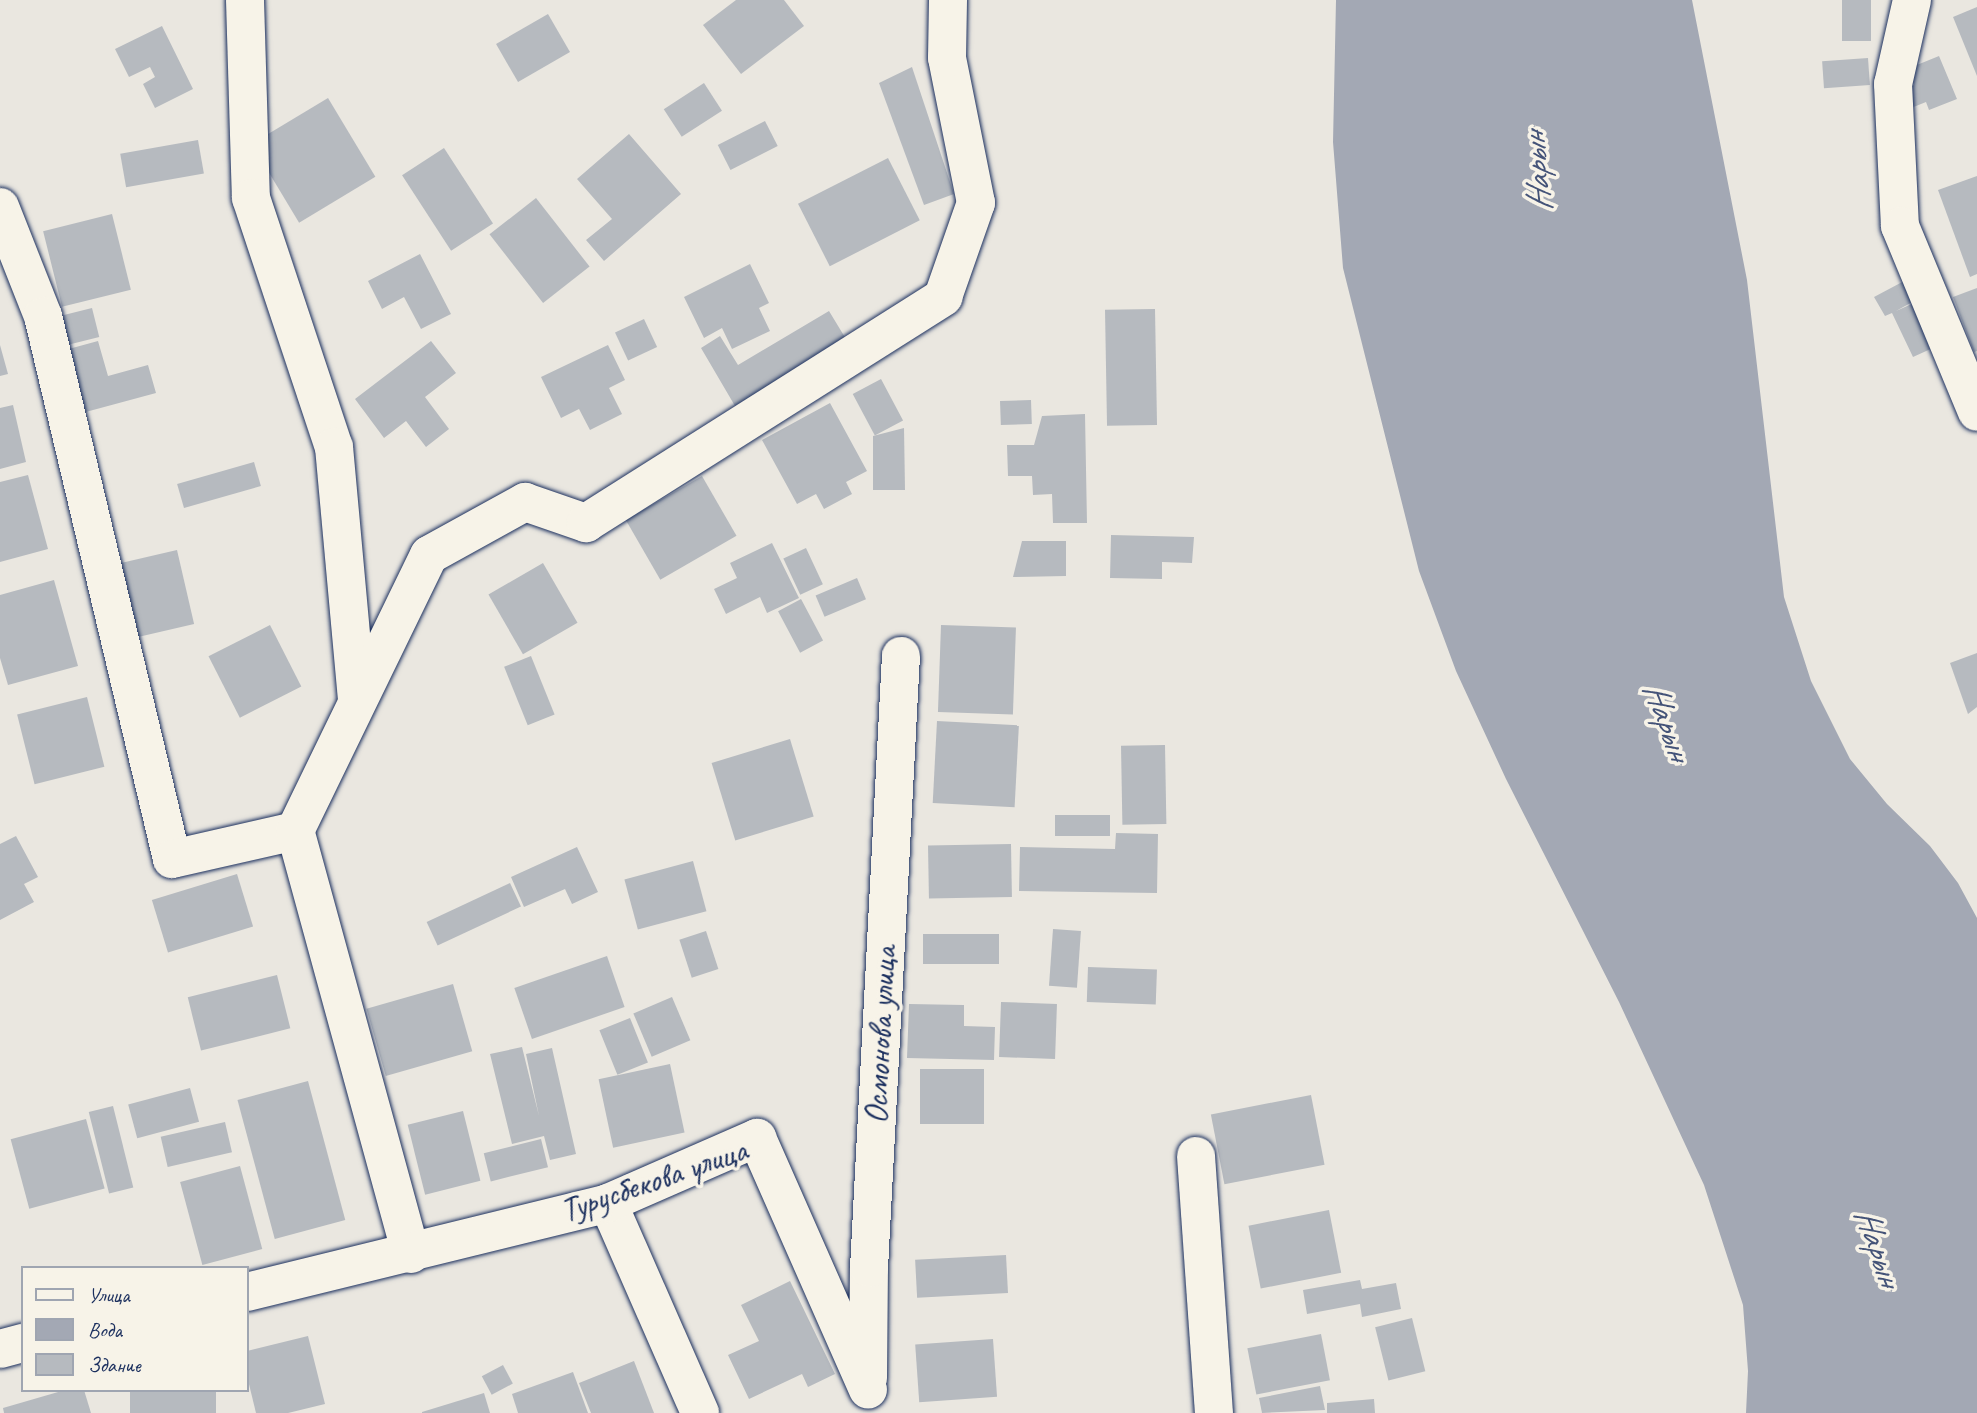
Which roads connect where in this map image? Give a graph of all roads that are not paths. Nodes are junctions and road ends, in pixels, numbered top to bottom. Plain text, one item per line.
1 (244, 0) edge
2 (948, 0) edge
3 (1912, 0) edge
4 (0, 207) edge
5 (1977, 412) edge
6 (901, 656) dead end
7 (357, 701) junction
8 (295, 831) junction
9 (1196, 1156) dead end
10 (608, 1203) junction
11 (411, 1254) junction
12 (248, 1292) edge
13 (21, 1344) edge
14 (0, 1349) edge
15 (868, 1401) edge
16 (700, 1413) edge
17 (1214, 1413) edge

1 - 7 street
2 - 7 street
3 - 5 street
4 - 8 street
6 - 15 street, Осмонова улица
7 - 8 street
8 - 11 street
9 - 17 street
10 - 11 street, Турусбекова улица
10 - 15 street, Турусбекова улица
10 - 16 street
11 - 12 street, Турусбекова улица
13 - 14 street

